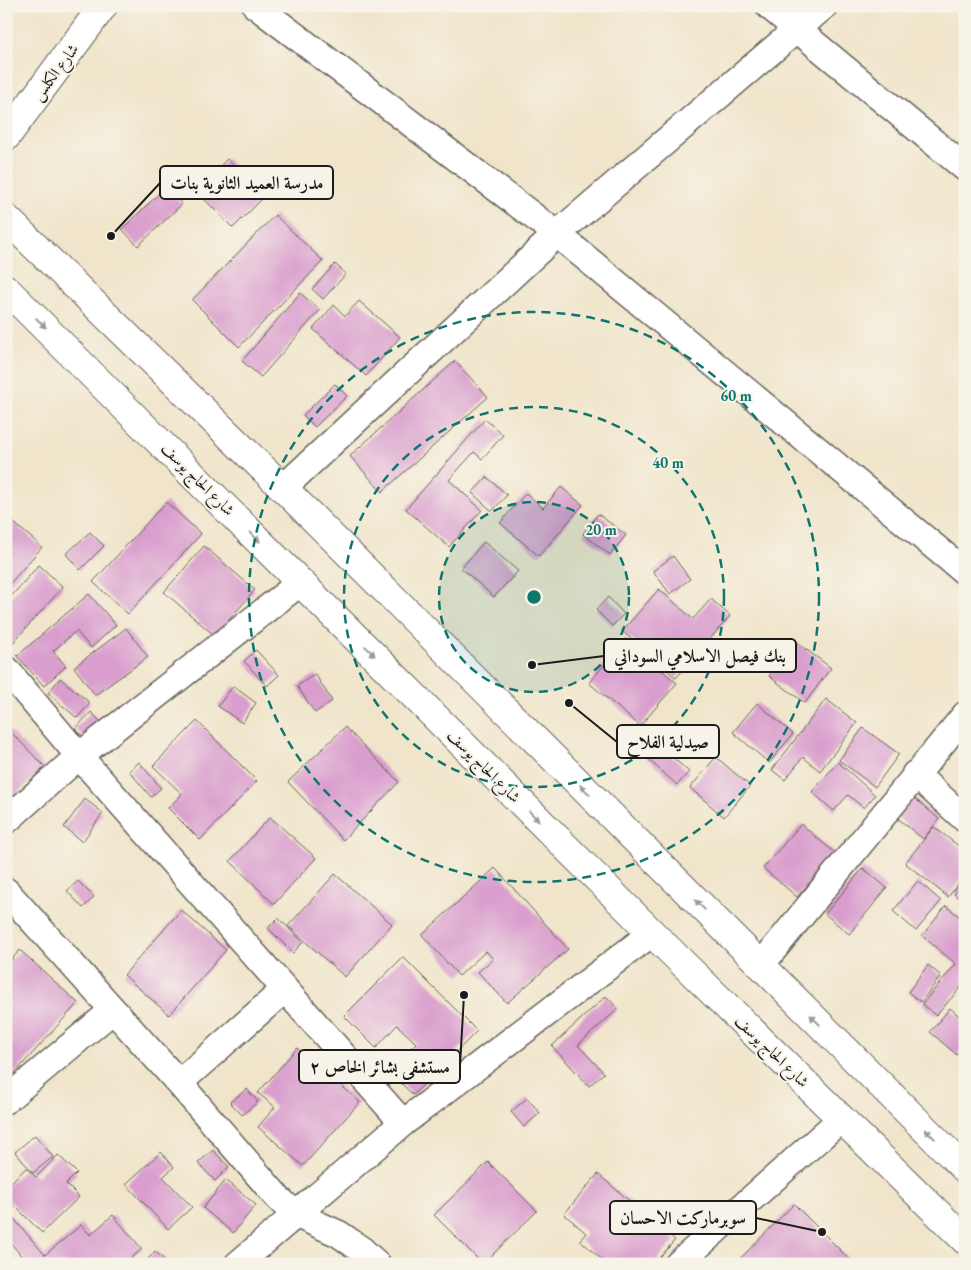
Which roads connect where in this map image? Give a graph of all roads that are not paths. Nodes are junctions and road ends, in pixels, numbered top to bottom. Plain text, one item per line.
1 (103, 6) edge
2 (256, 6) edge
3 (769, 6) edge
4 (824, 6) edge
5 (797, 29) junction
6 (6, 137) edge
7 (965, 168) edge
8 (6, 218) edge
9 (557, 234) junction
10 (6, 289) edge
11 (283, 488) junction
12 (965, 572) edge
13 (301, 582) junction
14 (6, 669) edge
15 (965, 715) edge
16 (79, 756) junction
17 (915, 774) junction
18 (965, 819) edge
19 (6, 821) edge
20 (6, 891) edge
21 (652, 933) junction
22 (761, 965) junction
23 (285, 989) junction
24 (113, 1010) junction
25 (179, 1084) junction
26 (6, 1100) edge
27 (841, 1119) junction
28 (403, 1123) junction
29 (965, 1169) edge
30 (295, 1214) junction
31 (965, 1240) edge
32 (238, 1264) edge
33 (377, 1264) edge
34 (678, 1264) edge

1 - 6 main road, شارع الكلس
2 - 9 street
3 - 5 street
4 - 5 street
5 - 7 street
5 - 9 street
8 - 11 main road
9 - 11 street
9 - 12 street
10 -> 13 main road, شارع الحاج يوسف
22 -> 11 main road
13 - 16 street
13 -> 21 main road, شارع الحاج يوسف
14 - 16 street
15 - 17 street
16 - 19 street
16 - 23 street
17 - 18 street
17 - 22 street
20 - 24 street
21 - 27 main road, شارع الحاج يوسف
21 - 28 street
29 -> 22 main road
23 - 25 street
23 - 28 street
24 - 25 street
24 - 26 street
25 - 30 street
27 - 31 main road, شارع الحاج يوسف
27 - 34 street
28 - 30 street
30 - 32 street
30 - 33 street

